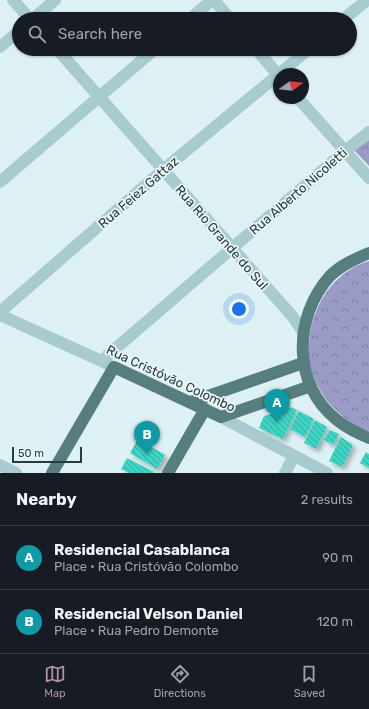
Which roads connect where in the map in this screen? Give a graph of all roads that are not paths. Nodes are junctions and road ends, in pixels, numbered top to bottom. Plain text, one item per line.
1 (13, 0) edge
2 (55, 0) edge
3 (213, 0) edge
4 (367, 0) edge
5 (24, 12) edge
6 (40, 12) edge
7 (198, 12) edge
8 (224, 12) edge
9 (352, 12) edge
10 (12, 37) edge
11 (0, 47) edge
12 (63, 56) edge
13 (147, 56) edge
14 (262, 56) edge
15 (301, 56) edge
16 (273, 68) edge
17 (287, 68) edge
18 (273, 80) edge
19 (99, 97) junction
20 (303, 104) edge
21 (369, 132) edge
22 (345, 151) junction
23 (163, 170) junction
24 (369, 178) edge
25 (0, 182) edge
26 (232, 248) junction
27 (369, 253) edge
28 (0, 312) edge
29 (0, 315) edge
30 (293, 316) junction
31 (306, 316) junction
32 (303, 332) junction
33 (101, 361) junction
34 (304, 363) junction
35 (114, 367) junction
36 (311, 386) junction
37 (191, 402) junction
38 (205, 409) junction
39 (222, 417) junction
40 (369, 438) edge
41 (294, 456) junction
42 (0, 465) edge
43 (16, 473) edge
44 (52, 473) edge
45 (168, 473) edge
46 (285, 473) edge
47 (327, 473) edge

1 - 5 street
2 - 6 street
3 - 7 street
3 - 8 street
4 - 9 street
10 - 11 street
12 - 19 street, Rua Rio Grande do Sul
13 - 19 street
14 - 16 street
15 - 17 street, Rua Feiez Gattaz
18 - 23 street, Rua Feiez Gattaz
19 - 23 street, Rua Rio Grande do Sul
19 - 25 street
20 - 22 street
21 - 22 street, Rua Alberto Nicoletti
22 - 24 street
22 - 26 street, Rua Alberto Nicoletti
23 - 26 street, Rua Rio Grande do Sul
23 - 28 street, Rua Feiez Gattaz
26 - 30 street, Rua Rio Grande do Sul
26 - 33 street, Rua Alberto Nicoletti
27 - 31 main road
29 - 33 street, Rua Cristóvão Colombo
30 - 31 street
30 - 32 street, Rua Rio Grande do Sul
31 - 32 main road
32 - 34 main road
33 - 35 street, Rua Cristóvão Colombo
34 - 36 main road
34 - 37 main road
35 - 37 main road, Rua Cristóvão Colombo
35 - 44 main road
36 - 39 main road
36 - 40 main road
37 - 38 main road, Rua Cristóvão Colombo
38 - 39 main road, Rua Cristóvão Colombo
38 - 45 main road
39 - 41 street, Rua Cristóvão Colombo
41 - 46 street
41 - 47 street, Rua Cristóvão Colombo
42 - 43 street

